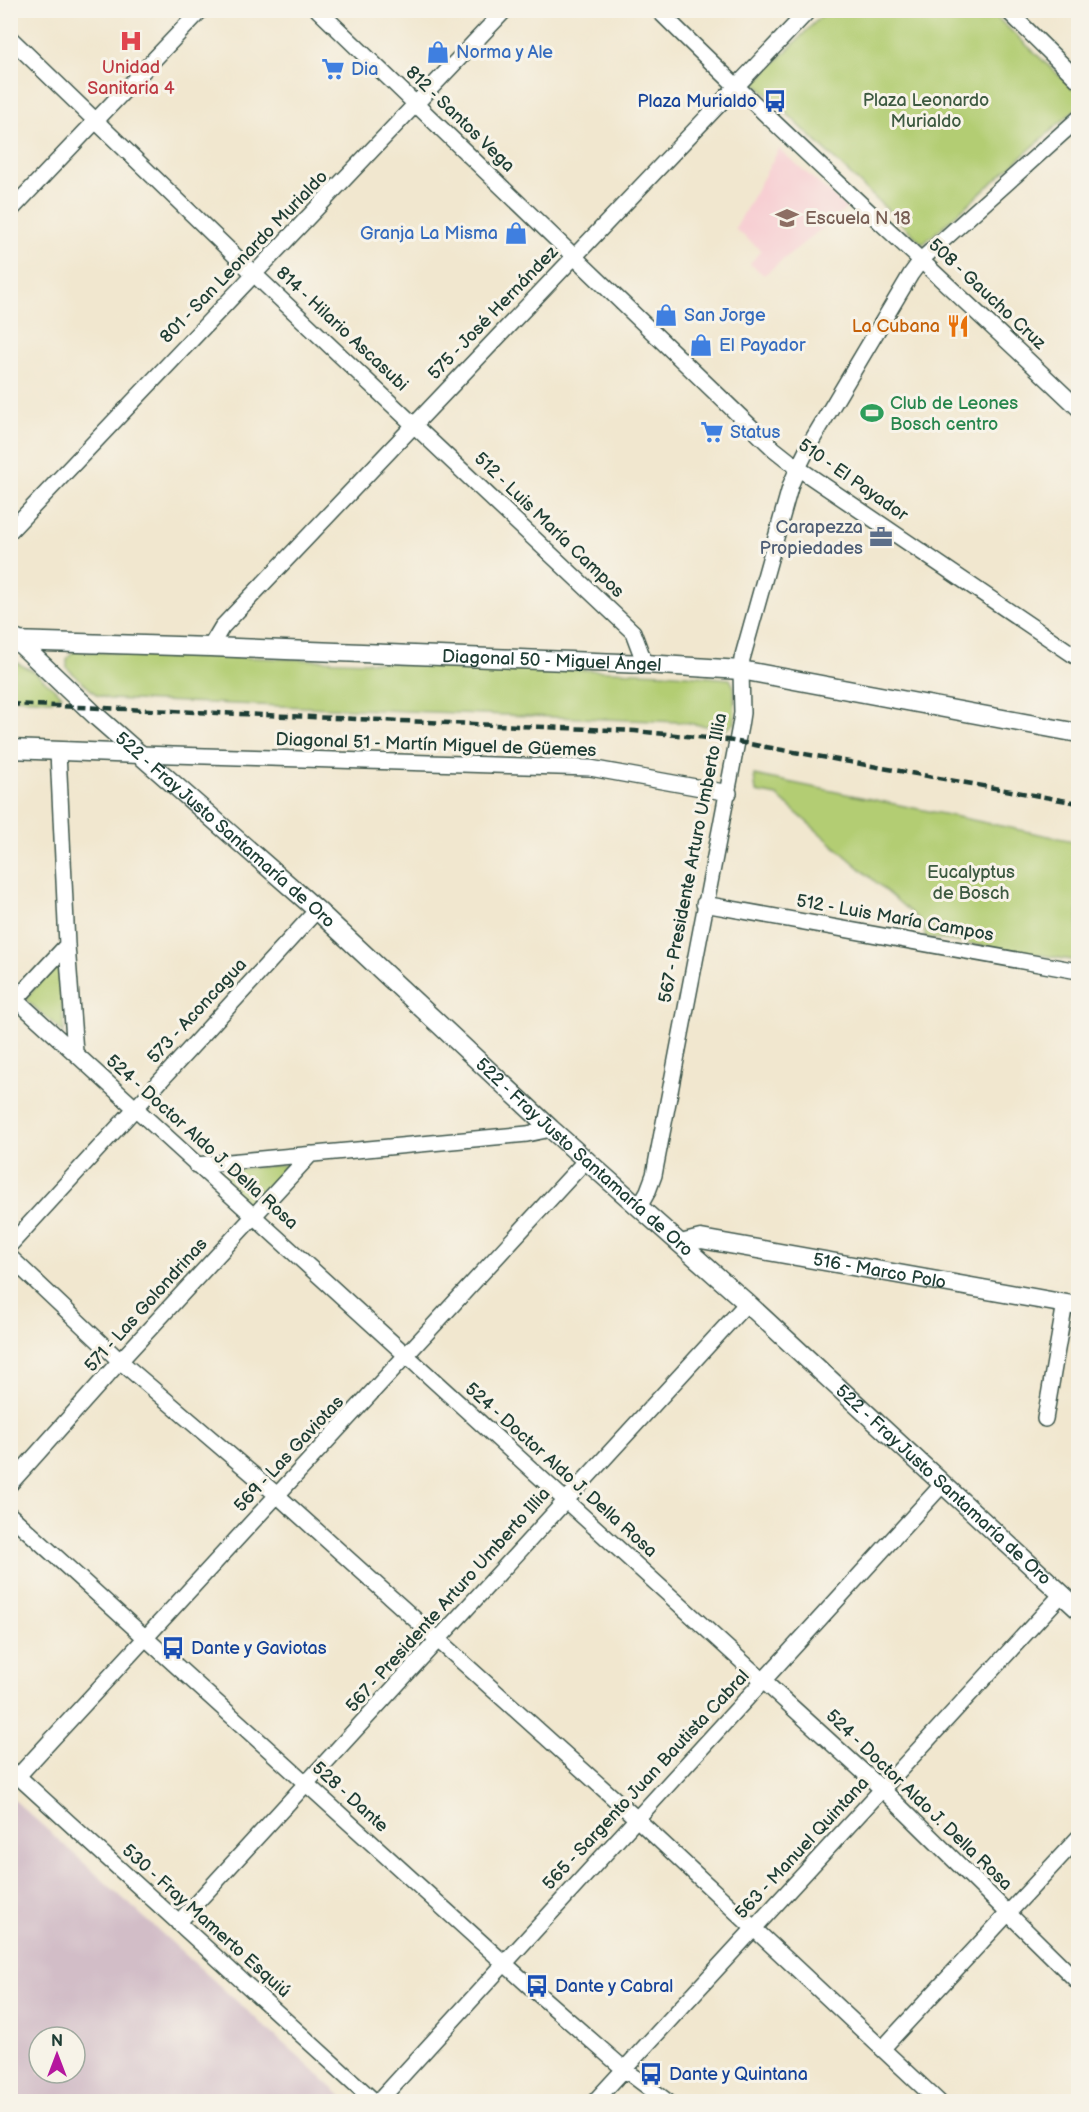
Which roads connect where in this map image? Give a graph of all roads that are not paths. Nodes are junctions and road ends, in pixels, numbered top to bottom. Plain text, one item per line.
1 (201, 10) edge
2 (318, 10) edge
3 (505, 10) edge
4 (658, 10) edge
5 (809, 10) edge
6 (1007, 10) edge
7 (10, 38) edge
8 (1078, 80) edge
9 (735, 87) junction
10 (416, 105) junction
11 (1078, 119) edge
12 (96, 121) junction
13 (10, 211) edge
14 (576, 256) junction
15 (922, 259) junction
16 (255, 274) junction
17 (1078, 408) edge
18 (414, 423) junction
19 (798, 468) junction
20 (10, 531) edge
21 (13, 639) edge
22 (210, 647) junction
23 (1078, 658) edge
24 (645, 664) junction
25 (741, 670) junction
26 (1078, 733) edge
27 (10, 749) edge
28 (58, 752) junction
29 (140, 754) junction
30 (729, 793) junction
31 (704, 904) junction
32 (317, 910) junction
33 (67, 945) junction
34 (1078, 971) edge
35 (13, 1000) edge
36 (75, 1052) junction
37 (135, 1107) junction
38 (551, 1130) junction
39 (311, 1154) junction
40 (587, 1159) junction
41 (196, 1164) junction
42 (639, 1207) junction
43 (253, 1216) junction
44 (681, 1244) junction
45 (10, 1245) edge
46 (10, 1257) edge
47 (747, 1303) junction
48 (1072, 1304) edge
49 (407, 1355) junction
50 (120, 1361) junction
51 (1045, 1419) dead end
52 (10, 1484) edge
53 (942, 1485) junction
54 (278, 1496) junction
55 (565, 1500) junction
56 (10, 1515) edge
57 (1062, 1594) junction
58 (1078, 1609) edge
59 (145, 1637) junction
60 (439, 1641) junction
61 (764, 1681) junction
62 (15, 1772) edge
63 (307, 1784) junction
64 (883, 1790) junction
65 (638, 1820) junction
66 (1078, 1838) edge
67 (1008, 1913) junction
68 (178, 1923) junction
69 (752, 1929) junction
70 (503, 1964) junction
71 (1078, 1982) edge
72 (883, 2048) junction
73 (624, 2069) junction
74 (377, 2102) edge
75 (594, 2102) edge
76 (668, 2102) edge
77 (939, 2102) edge

1 - 12 street
2 - 10 street, 812 - Santos Vega
3 - 10 street, 801 - San Leonardo Murialdo
4 - 9 street, 508 - Gaucho Cruz
5 - 9 street, 575 - José Hernández
6 - 8 street
7 - 12 street, 814 - Hilario Ascasubi
9 - 14 street, 575 - José Hernández
9 - 15 street, 508 - Gaucho Cruz
10 - 14 street, 812 - Santos Vega
10 - 16 street, 801 - San Leonardo Murialdo
11 - 15 street, 567 - Presidente Arturo Umberto Illia
12 - 13 street
12 - 16 street, 814 - Hilario Ascasubi
14 - 18 street, 575 - José Hernández
14 - 19 street, 510 - El Payador
15 - 17 street, 508 - Gaucho Cruz
15 - 19 street, 567 - Presidente Arturo Umberto Illia
16 - 18 street, 814 - Hilario Ascasubi
16 - 20 street, 801 - San Leonardo Murialdo
18 - 22 street, 575 - José Hernández
18 - 24 street, 512 - Luis María Campos
19 - 23 street, 510 - El Payador
19 - 25 street, 567 - Presidente Arturo Umberto Illia
21 - 22 street, Diagonal 50 - Miguel Ángel
21 - 29 street, 522 - Fray Justo Santamaría de Oro
22 - 24 street, Diagonal 50 - Miguel Ángel
24 - 25 street, Diagonal 50 - Miguel Ángel
25 - 26 street, Diagonal 50 - Miguel Ángel
25 - 30 street, 567 - Presidente Arturo Umberto Illia
27 - 28 street
28 - 29 street
28 - 33 street
29 - 30 street, Diagonal 51 - Martín Miguel de Güemes
29 - 32 street, 522 - Fray Justo Santamaría de Oro
30 - 31 street, 567 - Presidente Arturo Umberto Illia
31 - 34 street, 512 - Luis María Campos
31 - 42 street, 567 - Presidente Arturo Umberto Illia
32 - 37 street, 573 - Aconcagua
32 - 38 street, 522 - Fray Justo Santamaría de Oro
33 - 35 street
33 - 36 street
35 - 36 street, 524 - Doctor Aldo J. Della Rosa
36 - 37 street, 524 - Doctor Aldo J. Della Rosa
37 - 41 street, 524 - Doctor Aldo J. Della Rosa
37 - 45 street, 573 - Aconcagua
38 - 39 street
38 - 40 street, 522 - Fray Justo Santamaría de Oro
39 - 41 street
39 - 43 street, 571 - Las Golondrinas
40 - 42 street, 522 - Fray Justo Santamaría de Oro
40 - 49 street, 569 - Las Gaviotas
41 - 43 street, 524 - Doctor Aldo J. Della Rosa
42 - 44 street, 522 - Fray Justo Santamaría de Oro
43 - 49 street, 524 - Doctor Aldo J. Della Rosa
43 - 50 street, 571 - Las Golondrinas
44 - 47 street, 522 - Fray Justo Santamaría de Oro
44 - 48 street, 516 - Marco Polo
46 - 50 street
47 - 53 street, 522 - Fray Justo Santamaría de Oro
47 - 55 street, 567 - Presidente Arturo Umberto Illia
48 - 51 street
49 - 54 street, 569 - Las Gaviotas
49 - 55 street, 524 - Doctor Aldo J. Della Rosa
50 - 52 street, 571 - Las Golondrinas
50 - 54 street
53 - 57 street, 522 - Fray Justo Santamaría de Oro
53 - 61 street, 565 - Sargento Juan Bautista Cabral
54 - 59 street, 569 - Las Gaviotas
54 - 60 street
55 - 60 street, 567 - Presidente Arturo Umberto Illia
55 - 61 street, 524 - Doctor Aldo J. Della Rosa
56 - 59 street, 528 - Dante
57 - 58 street, 522 - Fray Justo Santamaría de Oro
57 - 64 street, 563 - Manuel Quintana
59 - 62 street, 569 - Las Gaviotas
59 - 63 street, 528 - Dante
60 - 63 street, 567 - Presidente Arturo Umberto Illia
60 - 65 street
61 - 64 street, 524 - Doctor Aldo J. Della Rosa
61 - 65 street, 565 - Sargento Juan Bautista Cabral
62 - 68 street, 530 - Fray Mamerto Esquiú
63 - 68 street, 567 - Presidente Arturo Umberto Illia
63 - 70 street, 528 - Dante
64 - 67 street, 524 - Doctor Aldo J. Della Rosa
64 - 69 street, 563 - Manuel Quintana
65 - 69 street
65 - 70 street, 565 - Sargento Juan Bautista Cabral
66 - 67 street
67 - 71 street, 524 - Doctor Aldo J. Della Rosa
67 - 72 street
68 - 74 street, 530 - Fray Mamerto Esquiú
69 - 72 street
69 - 73 street, 563 - Manuel Quintana
70 - 73 street, 528 - Dante
70 - 74 street, 565 - Sargento Juan Bautista Cabral
72 - 77 street
73 - 75 street, 563 - Manuel Quintana
73 - 76 street, 528 - Dante

